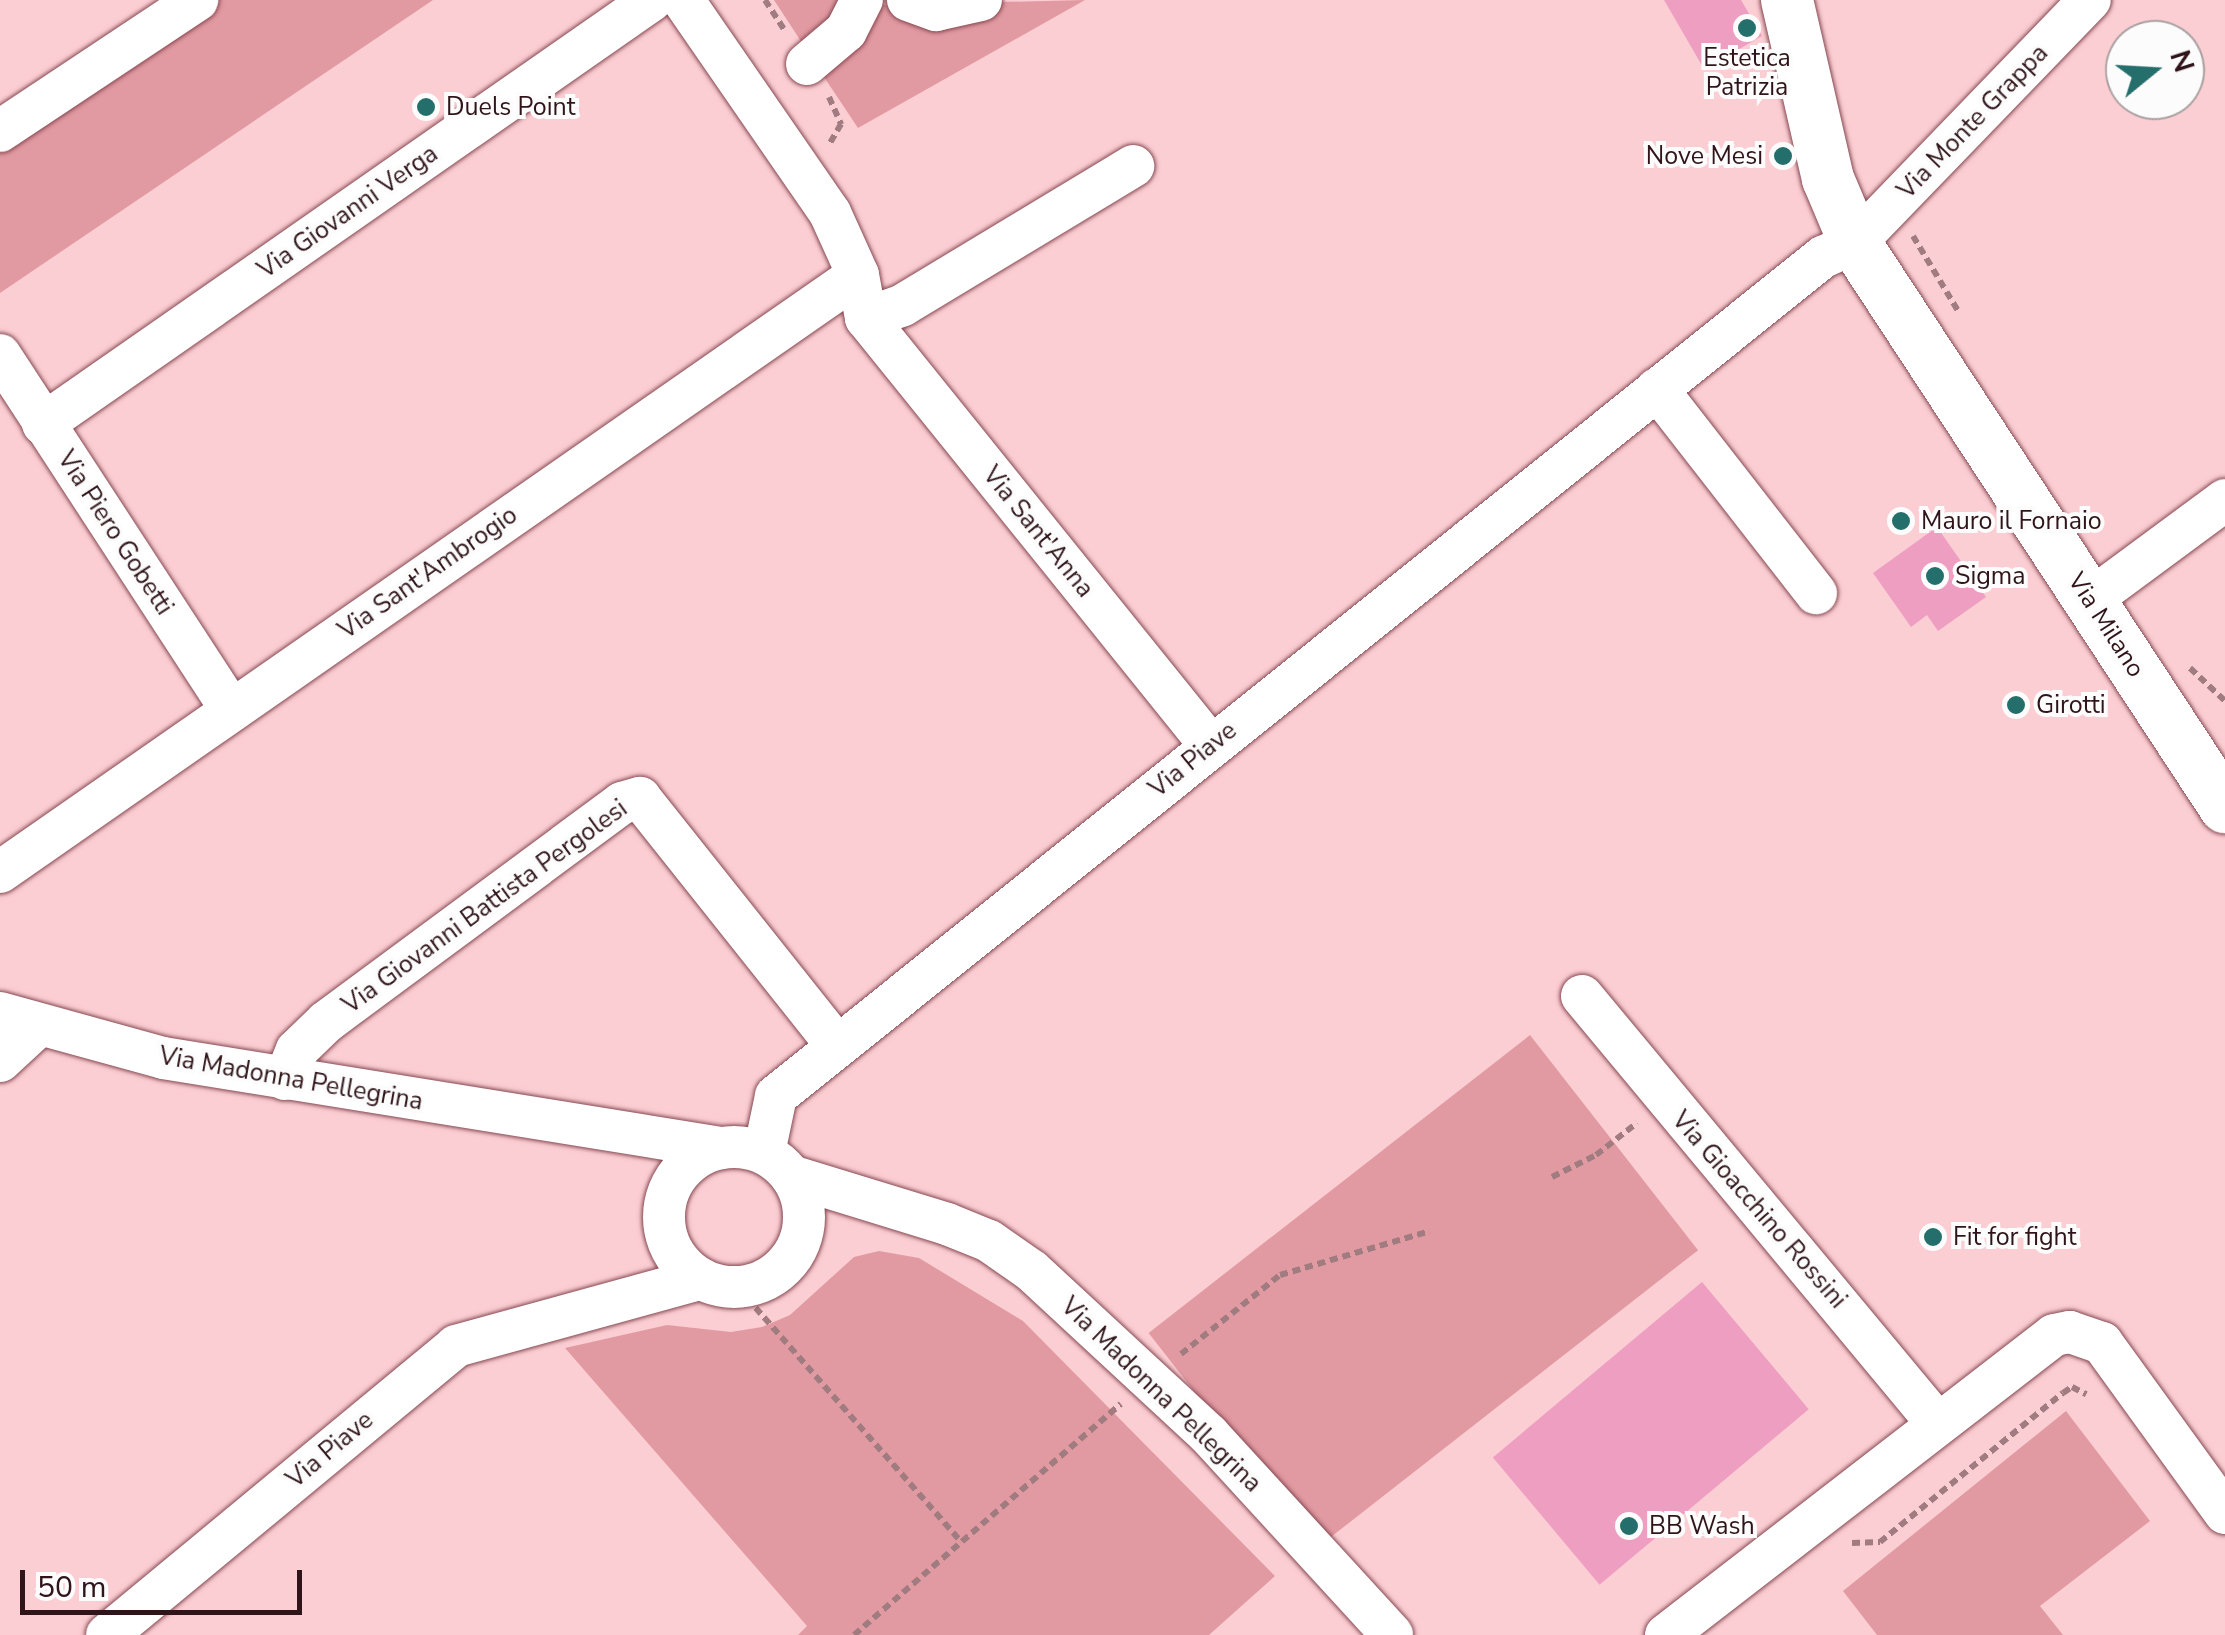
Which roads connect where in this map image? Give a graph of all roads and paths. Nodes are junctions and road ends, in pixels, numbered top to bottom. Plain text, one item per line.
1 (198, 0) edge
2 (652, 0) edge
3 (683, 0) edge
4 (862, 0) edge
5 (908, 0) edge
6 (981, 0) edge
7 (1787, 0) edge
8 (2090, 0) edge
9 (807, 64) dead end
10 (0, 131) edge
11 (1133, 166) dead end
12 (1894, 203) junction
13 (1855, 243) junction
14 (858, 276) junction
15 (866, 318) junction
16 (1963, 320) dead end
17 (0, 354) edge
18 (1658, 388) junction
19 (43, 424) junction
20 (2225, 500) edge
21 (1816, 593) dead end
22 (2090, 600) junction
23 (2177, 659) dead end
24 (2225, 701) edge
25 (230, 710) junction
26 (1211, 746) junction
27 (2225, 807) edge
28 (0, 872) edge
29 (1582, 996) dead end
30 (20, 1018) edge
31 (836, 1046) junction
32 (0, 1061) edge
33 (285, 1079) junction
34 (1664, 1098) junction
35 (586, 1130) junction
36 (721, 1148) junction
37 (777, 1165) junction
38 (1552, 1177) dead end
39 (893, 1209) junction
40 (665, 1217) junction
41 (801, 1238) junction
42 (714, 1290) junction
43 (578, 1312) junction
44 (2094, 1404) dead end
45 (1938, 1423) junction
46 (2220, 1496) edge
47 (961, 1542) dead end
48 (1839, 1553) dead end
49 (107, 1635) edge
50 (1392, 1635) edge
51 (1666, 1635) edge

1 - 10 street
2 - 19 street, Via Giovanni Verga
3 - 14 street, Via Sant'Anna
4 - 9 street
5 - 6 street
7 - 13 main road, Via Milano
8 - 12 street, Via Monte Grappa
11 - 15 street
12 - 13 street, Via Monte Grappa
12 - 16 path
13 - 18 street, Via Piave
13 - 22 main road, Via Milano
14 - 15 street, Via Sant'Anna
14 - 25 street, Via Sant'Ambrogio
15 - 26 street, Via Sant'Anna
17 - 19 street, Via Piero Gobetti
18 - 21 street
18 - 26 street, Via Piave
19 - 25 street, Via Piero Gobetti
20 - 22 street
22 - 27 main road, Via Milano
23 - 24 path
25 - 28 street, Via Sant'Ambrogio
26 - 31 street, Via Piave
29 - 34 street, Via Gioacchino Rossini
30 - 32 street
30 - 33 street, Via Madonna Pellegrina
31 - 33 street, Via Giovanni Battista Pergolesi
31 - 37 street, Via Piave
33 - 35 street, Via Madonna Pellegrina
34 - 38 path
34 - 45 street, Via Gioacchino Rossini
35 - 36 street, Via Madonna Pellegrina
35 - 40 street, Via Madonna Pellegrina
36 - 37 street
36 - 40 street
37 - 39 street, Via Madonna Pellegrina
37 - 41 street
39 - 41 street
39 - 50 street, Via Madonna Pellegrina
40 - 42 street
40 - 43 street, Via Piave
41 - 42 street
42 - 43 street, Via Piave
42 - 47 path
43 - 49 street, Via Piave
44 - 48 path
45 - 46 street
45 - 51 street

